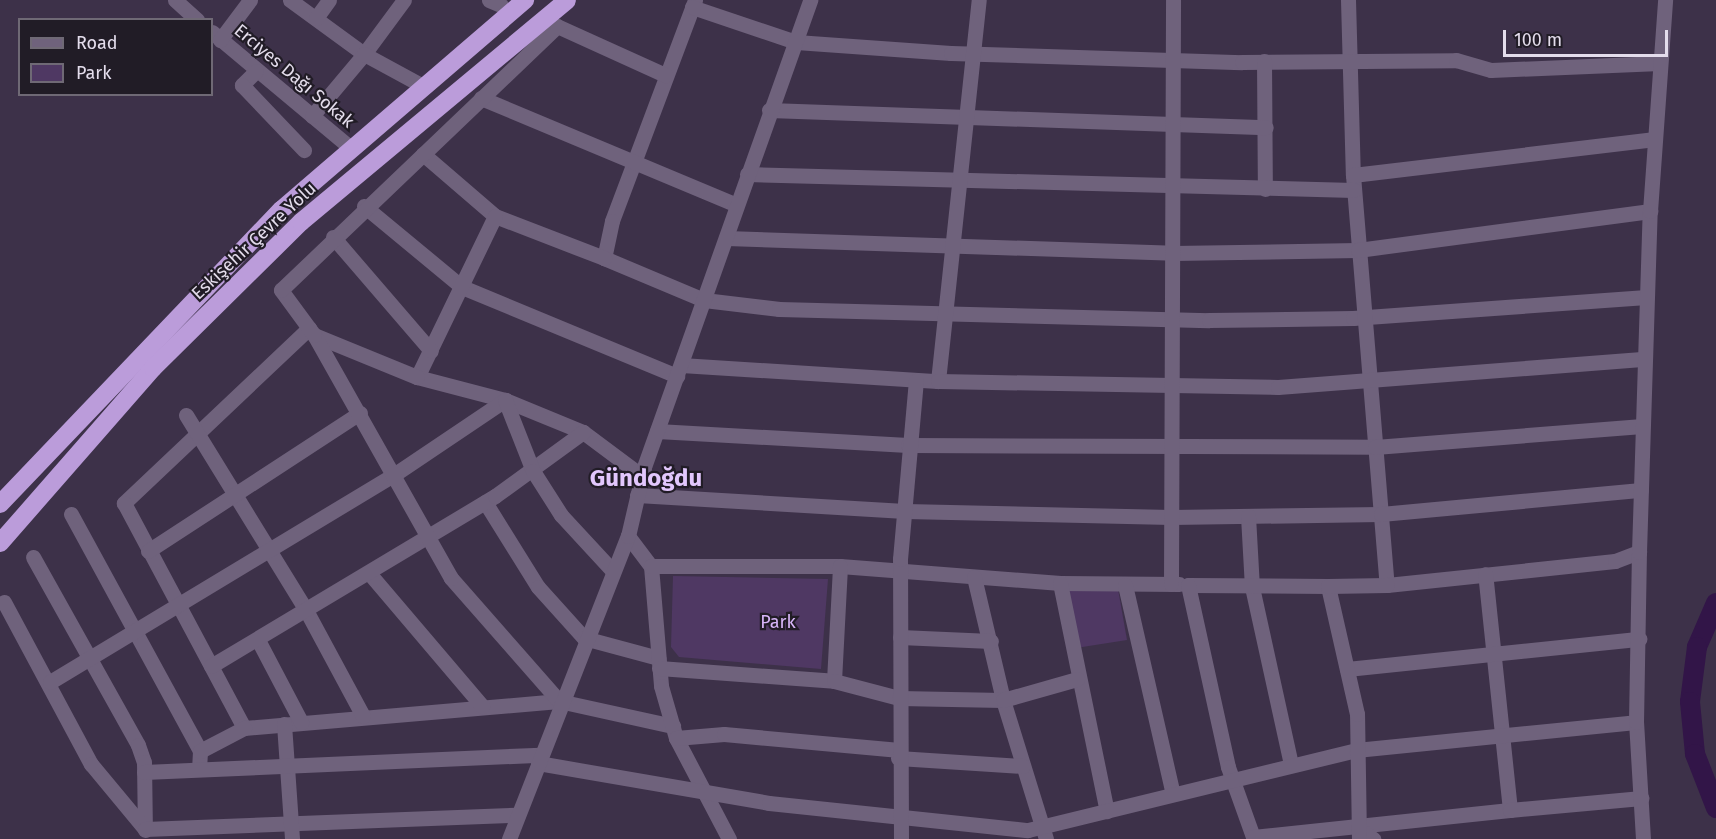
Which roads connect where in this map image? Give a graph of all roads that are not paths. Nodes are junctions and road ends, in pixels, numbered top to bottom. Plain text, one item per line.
1 (175, 0) edge
2 (250, 0) edge
3 (290, 0) edge
4 (329, 0) edge
5 (404, 0) edge
6 (525, 0) edge
7 (567, 0) edge
8 (810, 0) edge
9 (979, 0) edge
10 (1173, 0) edge
11 (1348, 0) edge
12 (1665, 0) edge
13 (693, 4) edge
14 (195, 18) edge
15 (316, 18) junction
16 (216, 36) edge
17 (796, 42) junction
18 (364, 54) junction
19 (976, 54) junction
20 (1174, 60) junction
21 (1346, 61) junction
22 (1264, 62) junction
23 (1660, 63) junction
24 (256, 71) junction
25 (665, 75) junction
26 (423, 86) junction
27 (481, 98) junction
28 (770, 110) junction
29 (312, 117) junction
30 (968, 119) junction
31 (1175, 123) junction
32 (1266, 127) junction
33 (1655, 139) junction
34 (352, 149) junction
35 (304, 150) dead end
36 (423, 154) junction
37 (633, 165) junction
38 (747, 174) junction
39 (1354, 183) junction
40 (960, 184) junction
41 (1174, 189) junction
42 (1265, 189) junction
43 (737, 205) junction
44 (364, 206) junction
45 (1650, 212) junction
46 (495, 216) junction
47 (333, 237) junction
48 (726, 238) junction
49 (952, 249) junction
50 (1358, 250) junction
51 (1173, 253) junction
52 (603, 258) junction
53 (462, 287) junction
54 (1646, 297) junction
55 (704, 300) junction
56 (945, 313) junction
57 (1364, 317) junction
58 (1172, 319) junction
59 (312, 332) junction
60 (431, 351) junction
61 (1645, 359) junction
62 (679, 371) junction
63 (417, 377) junction
64 (1371, 380) junction
65 (916, 381) junction
66 (938, 381) junction
67 (1170, 385) junction
68 (505, 400) junction
69 (360, 413) junction
70 (186, 415) dead end
71 (1642, 426) junction
72 (657, 431) junction
73 (583, 432) junction
74 (196, 435) junction
75 (908, 445) junction
76 (1169, 447) junction
77 (1375, 447) junction
78 (533, 471) junction
79 (395, 474) junction
80 (642, 476) junction
81 (1641, 490) junction
82 (234, 494) junction
83 (638, 495) junction
84 (485, 502) junction
85 (0, 504) edge
86 (905, 511) junction
87 (71, 514) dead end
88 (1381, 514) junction
89 (1248, 516) junction
90 (1171, 517) junction
91 (429, 536) junction
92 (628, 536) junction
93 (0, 543) edge
94 (148, 551) junction
95 (270, 551) junction
96 (1639, 552) junction
97 (33, 557) dead end
98 (651, 566) junction
99 (840, 566) junction
100 (612, 570) junction
101 (369, 573) junction
102 (900, 573) junction
103 (1485, 574) junction
104 (974, 577) junction
105 (1060, 583) junction
106 (1171, 584) junction
107 (1125, 585) junction
108 (1188, 585) junction
109 (1387, 585) junction
110 (1328, 586) junction
111 (1252, 587) junction
112 (4, 603) dead end
113 (179, 605) junction
114 (307, 612) junction
115 (133, 631) junction
116 (900, 637) junction
117 (584, 638) junction
118 (1639, 639) junction
119 (258, 640) junction
120 (991, 640) junction
121 (88, 655) junction
122 (1494, 655) junction
123 (658, 663) junction
124 (211, 666) junction
125 (1347, 669) junction
126 (1077, 679) junction
127 (834, 681) junction
128 (50, 682) junction
129 (899, 698) junction
130 (1003, 700) junction
131 (559, 701) junction
132 (482, 706) junction
133 (363, 716) junction
134 (301, 722) junction
135 (1636, 722) junction
136 (284, 724) junction
137 (244, 728) junction
138 (674, 732) junction
139 (1503, 734) junction
140 (1356, 750) junction
141 (200, 751) junction
142 (898, 754) junction
143 (539, 759) junction
144 (287, 764) junction
145 (1291, 765) junction
146 (1023, 766) junction
147 (199, 769) junction
148 (144, 772) junction
149 (1232, 779) junction
150 (698, 788) junction
151 (1173, 794) junction
152 (1641, 798) junction
153 (1107, 810) junction
154 (1510, 810) junction
155 (517, 815) junction
156 (900, 819) junction
157 (291, 821) junction
158 (1044, 833) edge
159 (1359, 833) edge
160 (145, 834) edge
161 (1249, 838) edge
162 (292, 839) edge
163 (511, 839) edge
164 (729, 839) edge
165 (901, 839) edge
166 (1373, 839) edge
167 (1643, 839) edge

1 - 14 street
2 - 16 street
3 - 15 street
4 - 15 street
5 - 18 street
6 - 26 highway, Eskişehir Çevre Yolu
7 - 93 highway, Eskişehir Çevre Yolu
8 - 17 street
9 - 19 street
10 - 20 street
11 - 21 street
12 - 23 street
13 - 17 street
13 - 25 street
15 - 18 street
16 - 24 street, Erciyes Dağı Sokak
17 - 19 street
17 - 28 street
18 - 26 street
18 - 29 street
19 - 20 street
19 - 30 street
20 - 22 street
20 - 31 street
21 - 22 street
21 - 23 street
21 - 39 street
22 - 32 street
23 - 33 street
24 - 29 street, Erciyes Dağı Sokak
24 - 35 street
25 - 27 street
25 - 37 street
26 - 34 highway, Eskişehir Çevre Yolu
27 - 36 street
27 - 37 street
28 - 30 street
28 - 38 street
29 - 34 street, Erciyes Dağı Sokak
30 - 31 street
30 - 40 street
31 - 32 street
31 - 41 street
32 - 42 street
33 - 39 street
33 - 45 street
34 - 85 highway, Eskişehir Çevre Yolu
36 - 44 street
36 - 46 street
37 - 43 street
37 - 52 street
38 - 40 street
38 - 43 street
39 - 42 street
39 - 50 street
40 - 41 street
40 - 49 street
41 - 42 street
41 - 51 street
43 - 48 street
44 - 47 street
44 - 53 street
45 - 50 street
45 - 54 street
46 - 52 street
46 - 53 street
47 - 59 street
47 - 60 street
48 - 49 street
48 - 55 street
49 - 51 street
49 - 56 street
50 - 51 street
50 - 57 street
51 - 58 street
52 - 55 street
53 - 60 street
53 - 62 street
54 - 57 street
54 - 61 street
55 - 56 street
55 - 62 street
56 - 58 street
56 - 66 street
57 - 58 street
57 - 64 street
58 - 67 street
59 - 63 street
59 - 69 street
59 - 74 street
60 - 63 street
61 - 64 street
61 - 71 street
62 - 65 street
62 - 72 street
63 - 68 street
64 - 67 street
64 - 77 street
65 - 66 street
65 - 75 street
66 - 67 street
67 - 76 street
68 - 73 street
68 - 78 street
68 - 79 street
69 - 79 street
69 - 82 street
70 - 74 street
71 - 77 street
71 - 81 street
72 - 75 street
72 - 80 street
73 - 78 street
73 - 80 street
74 - 82 street
74 - 94 street
75 - 76 street
75 - 86 street
76 - 77 street
76 - 90 street
77 - 88 street
78 - 84 street
78 - 100 street
79 - 91 street
79 - 95 street
80 - 83 street
81 - 88 street
81 - 96 street
82 - 94 street
82 - 95 street
83 - 86 street
83 - 92 street
84 - 91 street
84 - 117 street
86 - 90 street
86 - 102 street
87 - 115 street
88 - 89 street
88 - 109 street
89 - 90 street
89 - 111 street
90 - 106 street
91 - 101 street
91 - 131 street
92 - 98 street
92 - 100 street
94 - 113 street
95 - 113 street
95 - 114 street
96 - 103 street
96 - 118 street
97 - 121 street
98 - 99 street
98 - 123 street
99 - 102 street
99 - 127 street
100 - 117 street
101 - 114 street
101 - 132 street
102 - 104 street
102 - 116 street
103 - 109 street
103 - 122 street
104 - 105 street
104 - 120 street
105 - 107 street
105 - 126 street
106 - 107 street
106 - 108 street
107 - 151 street
108 - 111 street
108 - 149 street
109 - 110 street
110 - 111 street
110 - 125 street
111 - 145 street
112 - 128 street
113 - 115 street
113 - 124 street
114 - 119 street
114 - 133 street
115 - 121 street
115 - 141 street
116 - 120 street
116 - 129 street
117 - 123 street
117 - 131 street
118 - 122 street
118 - 135 street
119 - 124 street
119 - 134 street
120 - 130 street
121 - 128 street
121 - 148 street
122 - 125 street
122 - 139 street
123 - 127 street
123 - 138 street
124 - 137 street
125 - 140 street
126 - 130 street
126 - 153 street
127 - 129 street
128 - 160 street
129 - 130 street
129 - 142 street
130 - 146 street
131 - 132 street
131 - 138 street
131 - 143 street
132 - 133 street
133 - 134 street
134 - 136 street
135 - 139 street
135 - 152 street
136 - 137 street
136 - 144 street
137 - 141 street
138 - 142 street
138 - 150 street
139 - 140 street
139 - 154 street
140 - 145 street
140 - 159 street
141 - 147 street
142 - 146 street
142 - 156 street
143 - 144 street
143 - 150 street
143 - 155 street
144 - 147 street
144 - 157 street
145 - 149 street
146 - 158 street
147 - 148 street
148 - 160 street
149 - 151 street
149 - 161 street
150 - 156 street
150 - 164 street
151 - 153 street
152 - 154 street
152 - 167 street
153 - 158 street
154 - 159 street
155 - 157 street
155 - 163 street
156 - 158 street
156 - 165 street
157 - 160 street
157 - 162 street
159 - 161 street
159 - 166 street

